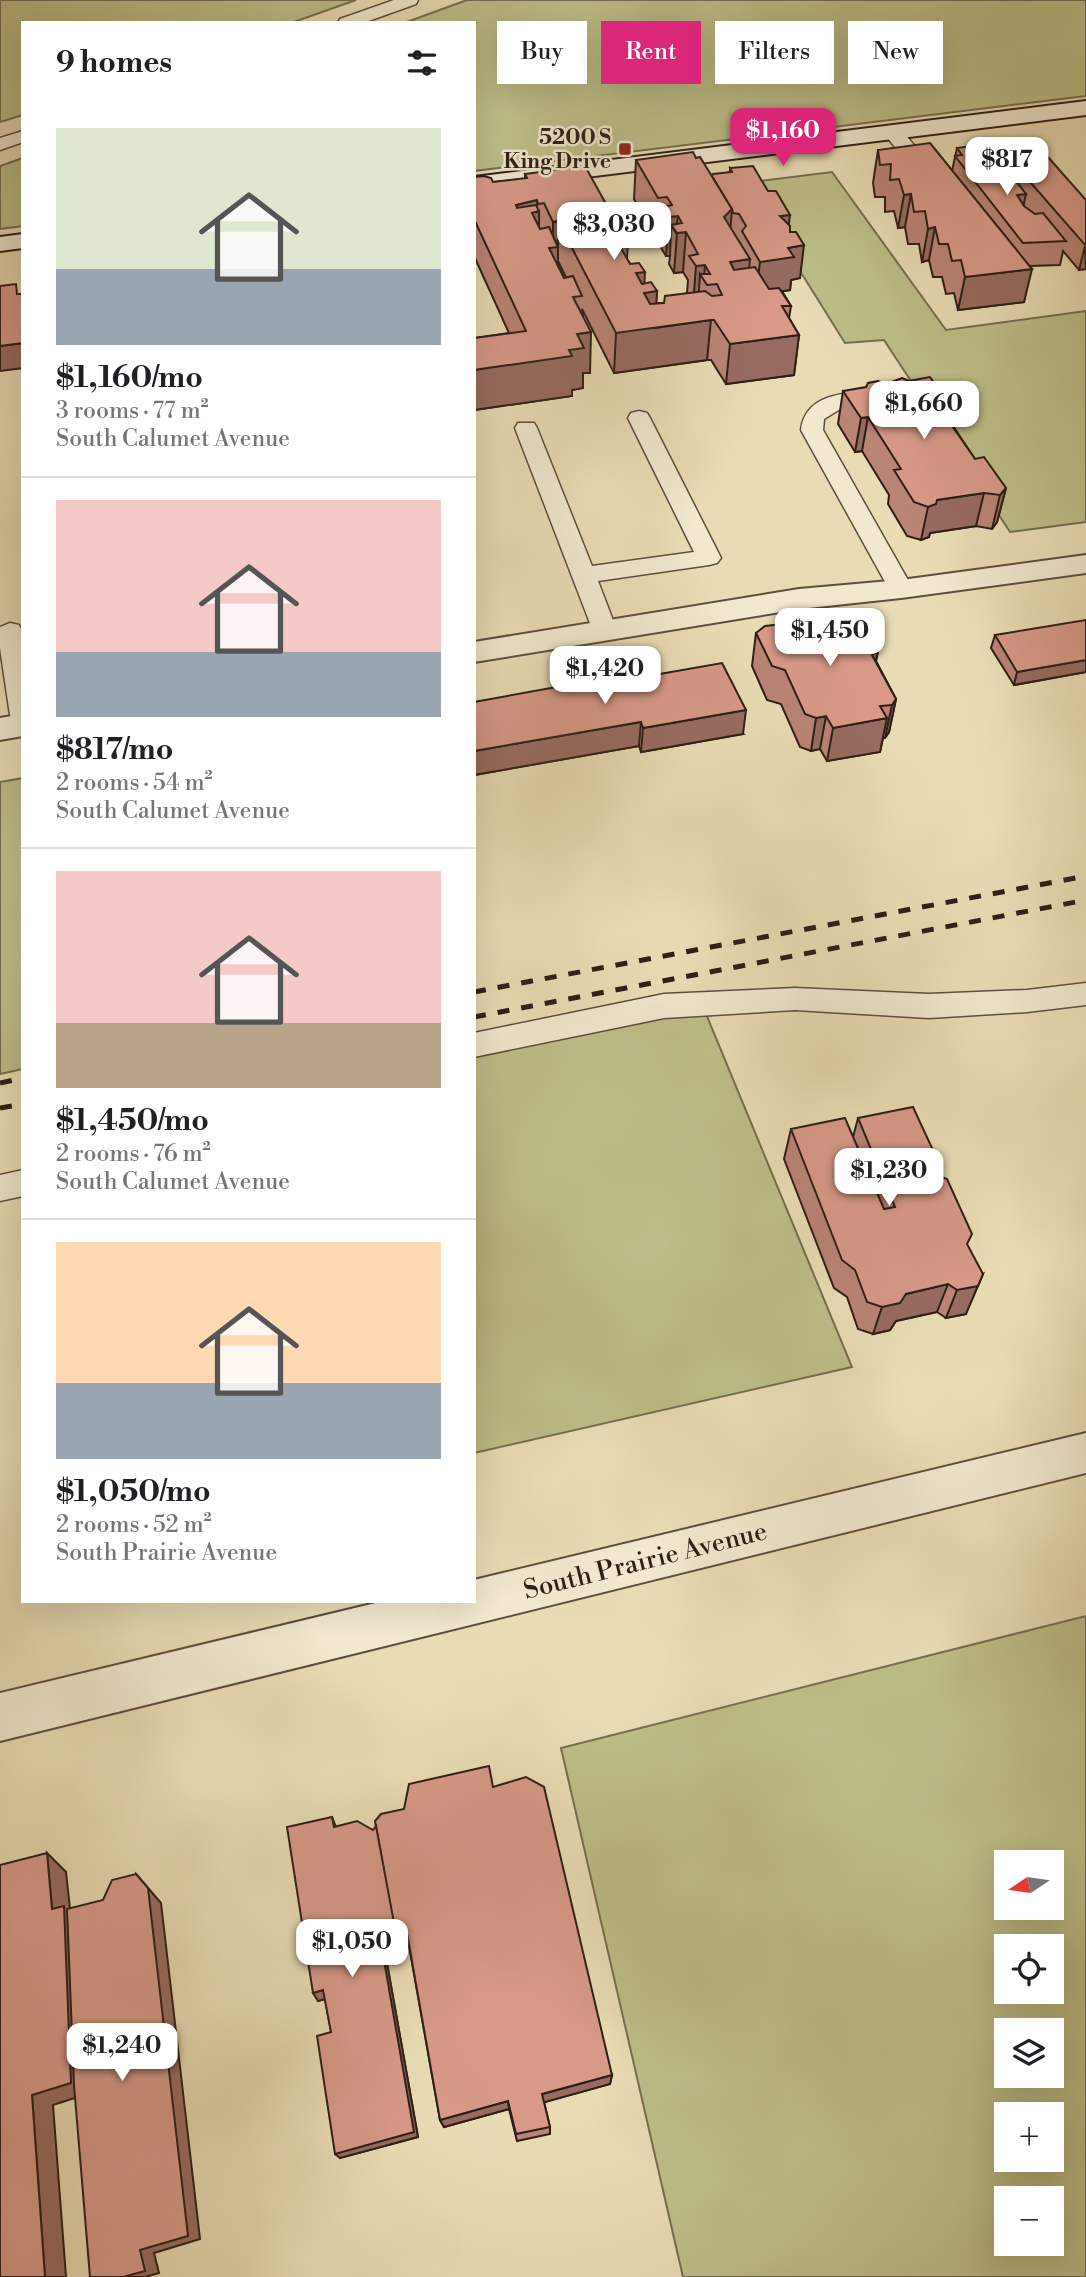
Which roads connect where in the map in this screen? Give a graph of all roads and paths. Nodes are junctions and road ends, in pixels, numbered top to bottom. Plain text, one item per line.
1 (410, 0) edge
2 (352, 21) edge
3 (1086, 108) edge
4 (893, 132) junction
5 (21, 137) edge
6 (0, 144) edge
7 (476, 184) edge
8 (940, 190) edge
9 (21, 241) edge
10 (0, 244) edge
11 (902, 395) edge
12 (639, 418) dead end
13 (526, 428) dead end
14 (1086, 564) edge
15 (584, 575) junction
16 (901, 589) junction
17 (11, 631) edge
18 (605, 631) junction
19 (476, 652) edge
20 (21, 701) edge
21 (21, 725) edge
22 (0, 729) edge
23 (1086, 994) edge
24 (476, 1045) edge
25 (21, 1183) edge
26 (0, 1188) edge
27 (1086, 1452) edge
28 (476, 1601) edge
29 (467, 1603) edge
30 (0, 1717) edge

1 - 2 lane
3 - 4 street
4 - 7 street
4 - 8 lane
5 - 6 lane
9 - 10 street
11 - 16 lane
12 - 15 lane
13 - 15 lane
14 - 16 street
15 - 18 lane
16 - 18 street
17 - 20 lane
18 - 19 street
21 - 22 street
23 - 24 lane
25 - 26 lane
27 - 28 street, South Prairie Avenue
29 - 30 street, South Prairie Avenue

